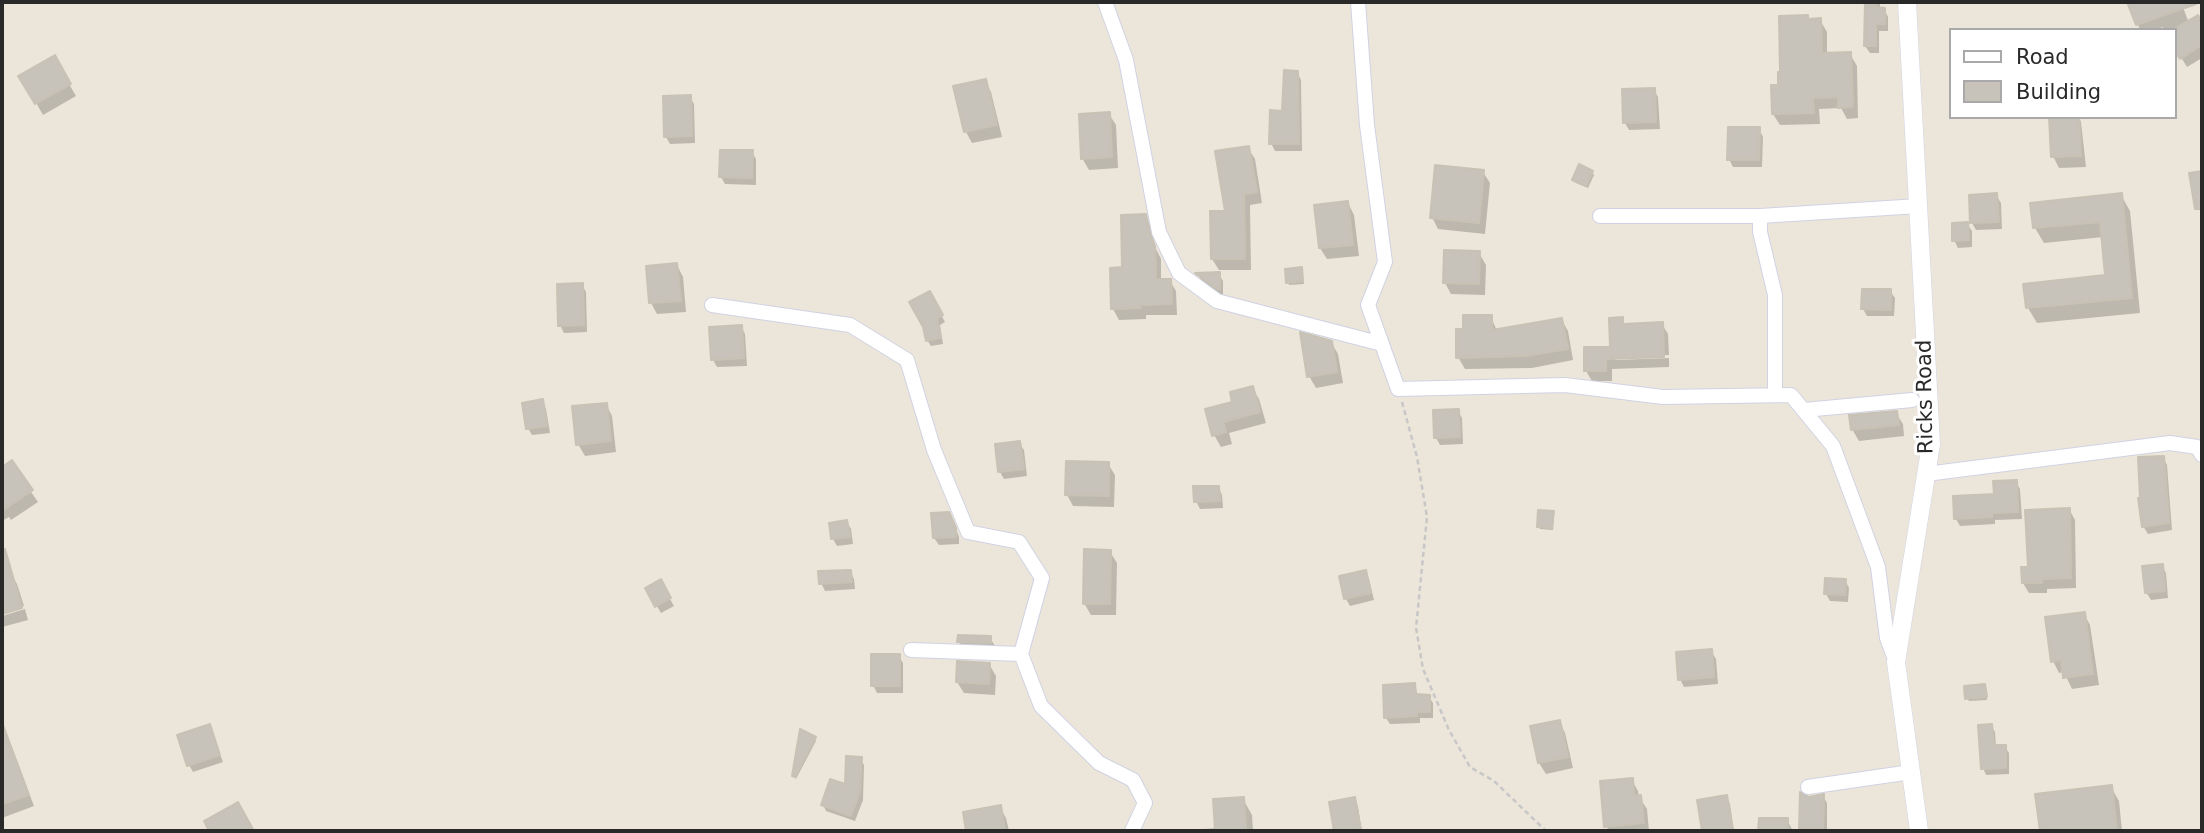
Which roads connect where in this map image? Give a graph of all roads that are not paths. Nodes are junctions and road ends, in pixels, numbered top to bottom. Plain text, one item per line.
1 (1105, 2) edge
2 (1359, 2) edge
3 (1907, 2) edge
4 (1919, 206) junction
5 (1600, 216) dead end
6 (1760, 216) junction
7 (712, 305) dead end
8 (1382, 344) junction
9 (1775, 395) junction
10 (1912, 401) dead end
11 (1804, 410) junction
12 (2202, 455) edge
13 (1926, 474) junction
14 (911, 650) dead end
15 (1021, 654) junction
16 (1896, 662) junction
17 (1911, 772) junction
18 (1808, 787) dead end
19 (1132, 831) edge
20 (1919, 831) edge

1 - 8 street
2 - 8 street
3 - 4 street, Ricks Road
4 - 6 street
4 - 13 street, Ricks Road
5 - 6 street
6 - 9 street
7 - 15 street
8 - 9 street
9 - 11 street
10 - 11 street
11 - 16 street
12 - 13 street
13 - 16 street, Ricks Road
14 - 15 street
15 - 19 street
16 - 17 street, Ricks Road
17 - 18 street
17 - 20 street, Ricks Road

